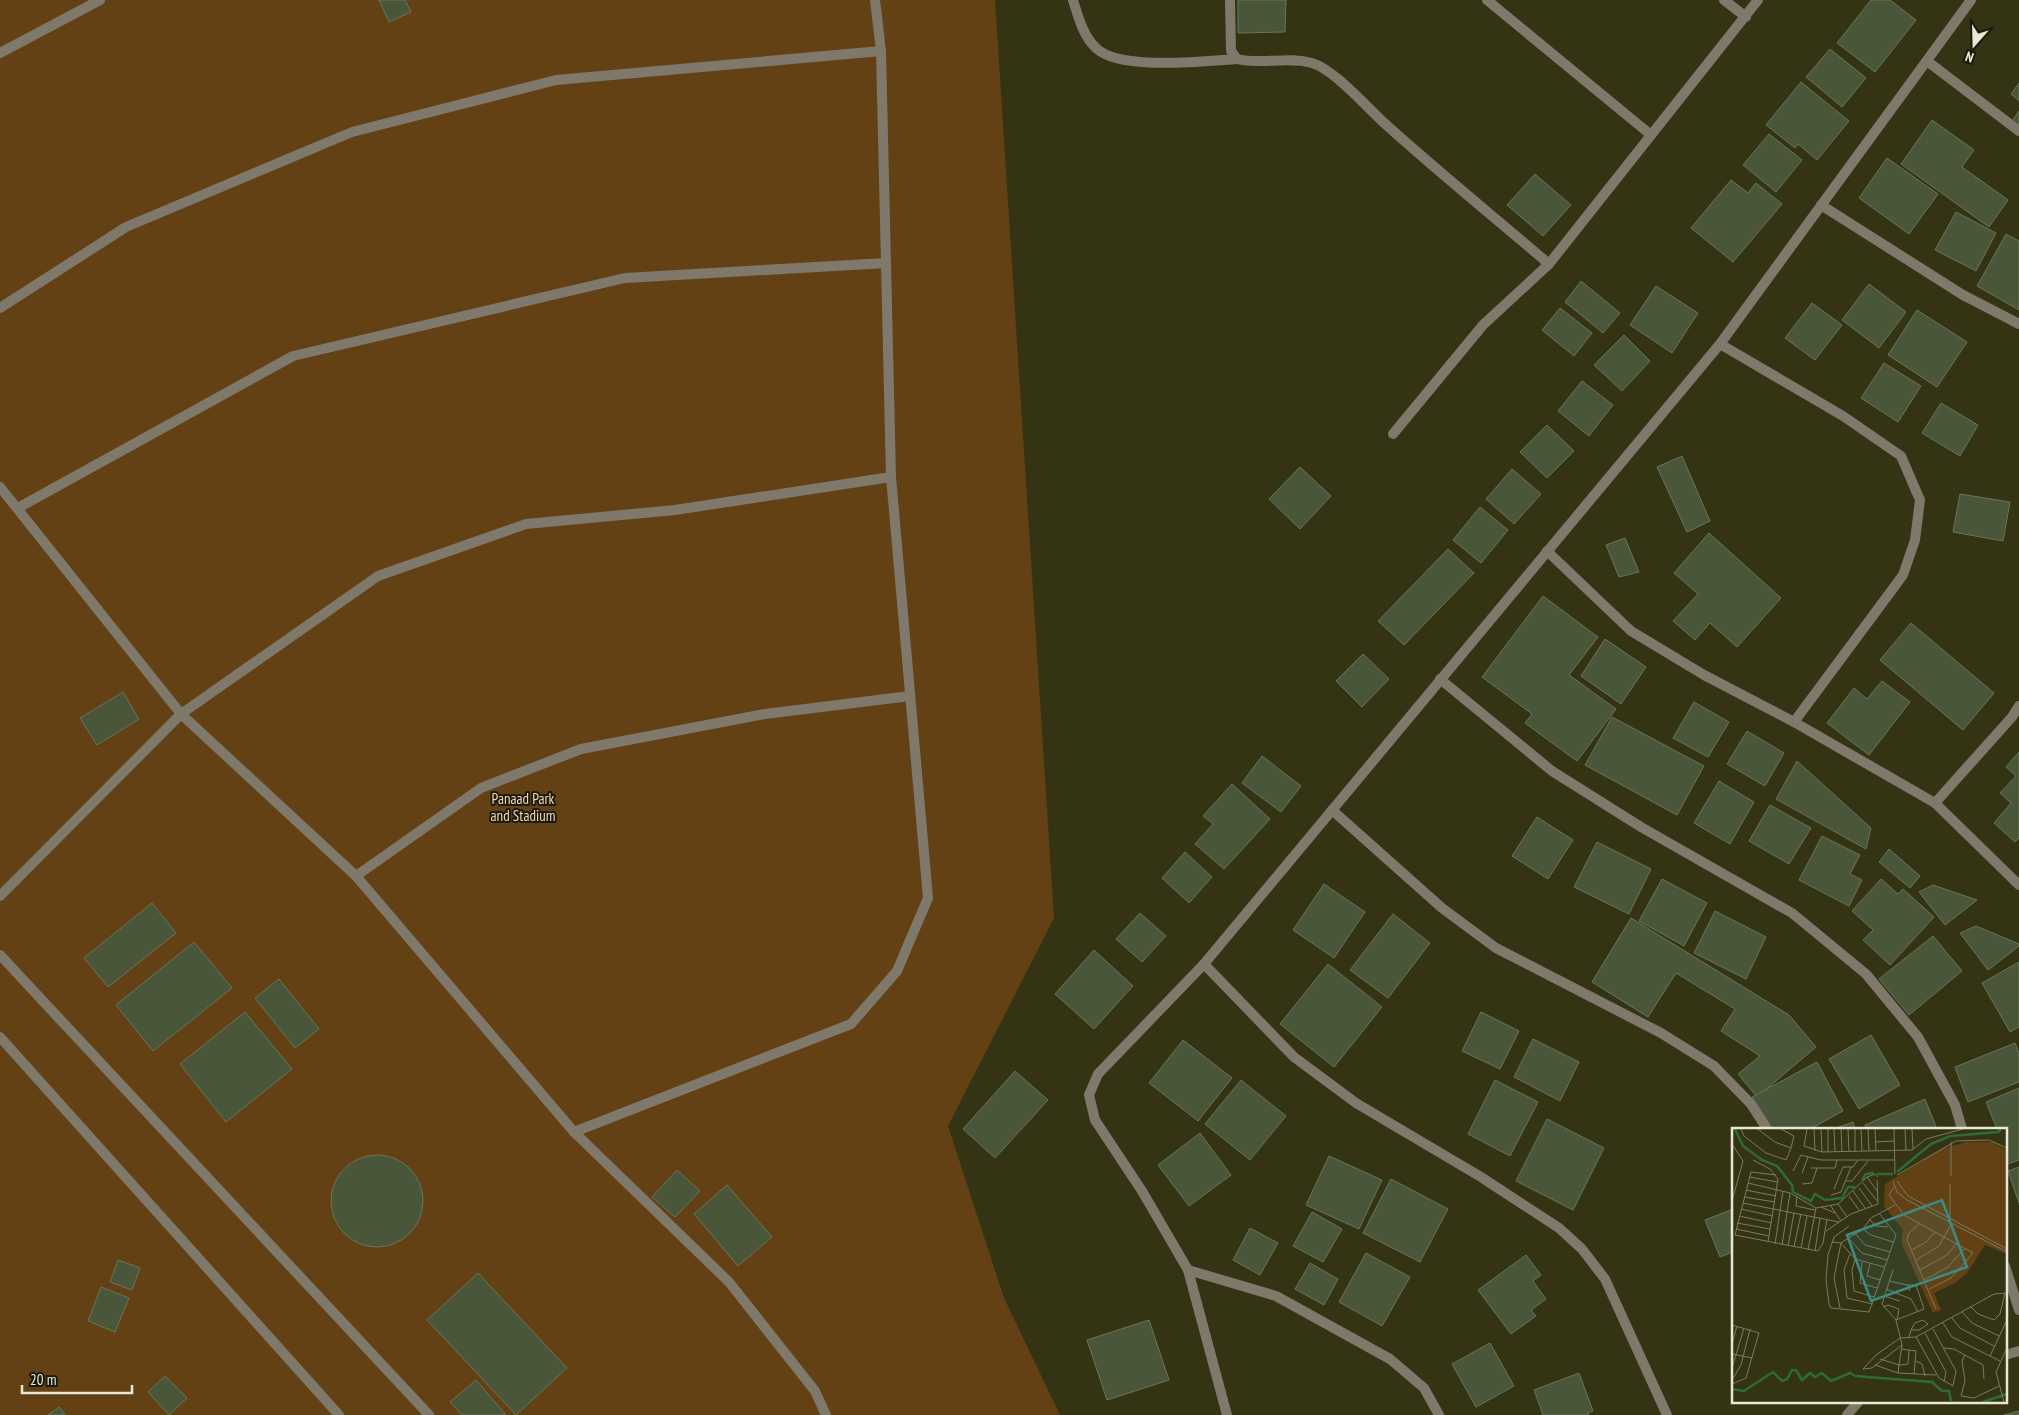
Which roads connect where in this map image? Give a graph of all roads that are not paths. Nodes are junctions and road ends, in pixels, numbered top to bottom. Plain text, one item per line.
1 (100, 0) edge
2 (875, 0) edge
3 (1072, 0) edge
4 (1230, 0) edge
5 (1487, 0) edge
6 (1724, 0) edge
7 (1758, 0) edge
8 (1971, 0) edge
9 (1746, 17) junction
10 (882, 51) junction
11 (0, 53) edge
12 (1237, 59) junction
13 (1928, 62) junction
14 (2019, 131) edge
15 (1651, 135) junction
16 (1820, 204) junction
17 (886, 263) junction
18 (1549, 264) junction
19 (0, 308) edge
20 (2019, 324) edge
21 (1720, 344) junction
22 (1393, 434) dead end
23 (891, 477) junction
24 (0, 487) edge
25 (18, 508) junction
26 (1547, 551) junction
27 (1440, 679) junction
28 (910, 696) junction
29 (2019, 706) edge
30 (181, 714) junction
31 (1794, 722) junction
32 (1935, 803) junction
33 (1332, 810) junction
34 (356, 876) junction
35 (2019, 885) edge
36 (0, 896) edge
37 (0, 955) edge
38 (1204, 964) junction
39 (0, 1037) edge
40 (1766, 1128) edge
41 (1962, 1128) edge
42 (574, 1132) junction
43 (2006, 1269) edge
44 (1188, 1270) junction
45 (2019, 1310) edge
46 (2019, 1351) edge
47 (2006, 1355) edge
48 (1859, 1402) edge
49 (340, 1415) edge
50 (429, 1415) edge
51 (826, 1415) edge
52 (1228, 1415) edge
53 (1439, 1415) edge
54 (1667, 1415) edge
55 (1847, 1415) edge

1 - 11 street
2 - 10 street
3 - 12 street
4 - 12 street
5 - 15 street
6 - 9 street
7 - 9 street
8 - 13 street
9 - 15 street
10 - 17 street
10 - 19 street
12 - 18 street
13 - 14 street
13 - 16 street
15 - 18 street
16 - 20 street
16 - 21 street
17 - 23 street
17 - 25 street
18 - 22 street
21 - 26 street
21 - 31 street
23 - 28 street
23 - 30 street
24 - 25 street
25 - 30 street
26 - 27 street
26 - 31 street
27 - 33 street
27 - 41 street
28 - 34 street
28 - 42 street
29 - 32 street
30 - 34 street
30 - 36 street
31 - 32 street
32 - 35 street
33 - 38 street
33 - 40 street
34 - 42 street
37 - 50 street
38 - 44 street
38 - 54 street
39 - 49 street
42 - 51 street
43 - 45 street
44 - 52 street
44 - 53 street
46 - 47 street
48 - 55 street

